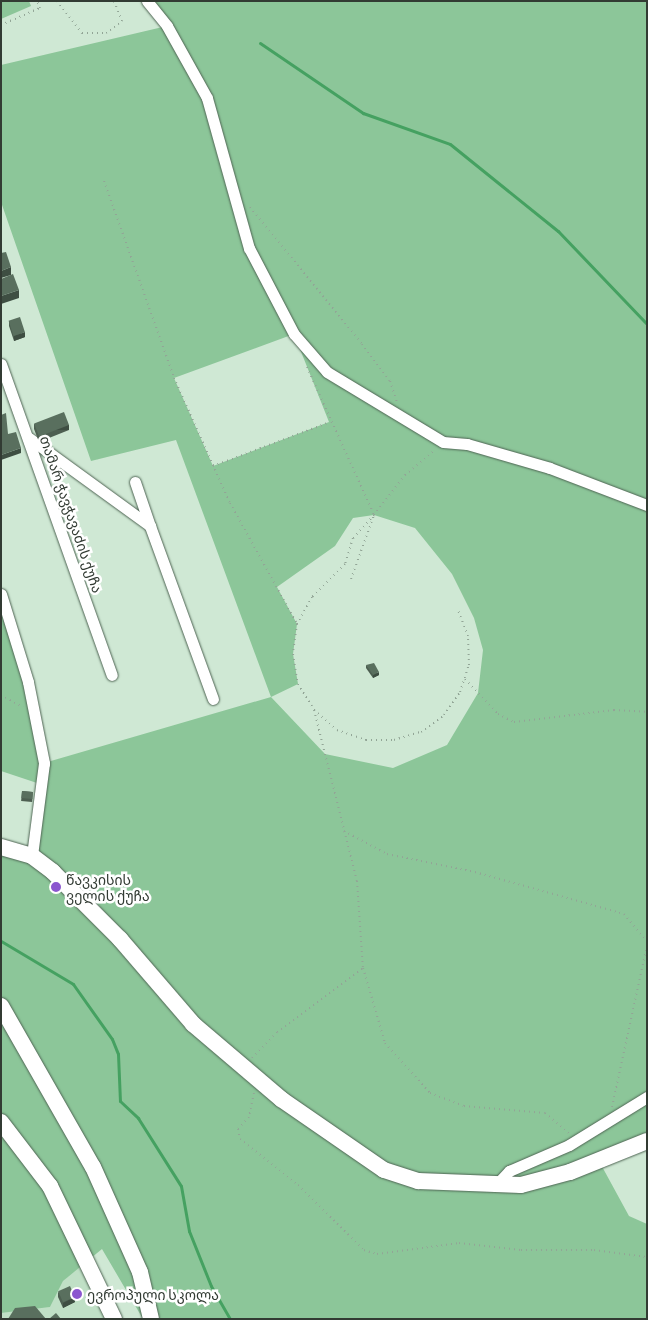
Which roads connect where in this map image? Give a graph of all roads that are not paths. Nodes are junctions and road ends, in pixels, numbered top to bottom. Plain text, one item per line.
1 (147, 1) edge
2 (1, 364) edge
3 (29, 438) junction
4 (134, 482) dead end
5 (647, 505) edge
6 (150, 526) junction
7 (1, 594) edge
8 (112, 675) dead end
9 (213, 699) dead end
10 (1, 847) edge
11 (32, 856) junction
12 (1, 1006) edge
13 (647, 1097) edge
14 (1, 1122) edge
15 (647, 1141) edge
16 (495, 1186) junction
17 (114, 1319) edge
18 (151, 1319) edge

1 - 5 street
2 - 3 street, თამარ ჭავჭავაძის ქუჩა
3 - 6 street
3 - 8 street, თამარ ჭავჭავაძის ქუჩა
4 - 6 street
6 - 9 street
7 - 11 street
10 - 11 main road
11 - 16 main road
12 - 18 main road
13 - 16 street
14 - 17 main road
15 - 16 main road

